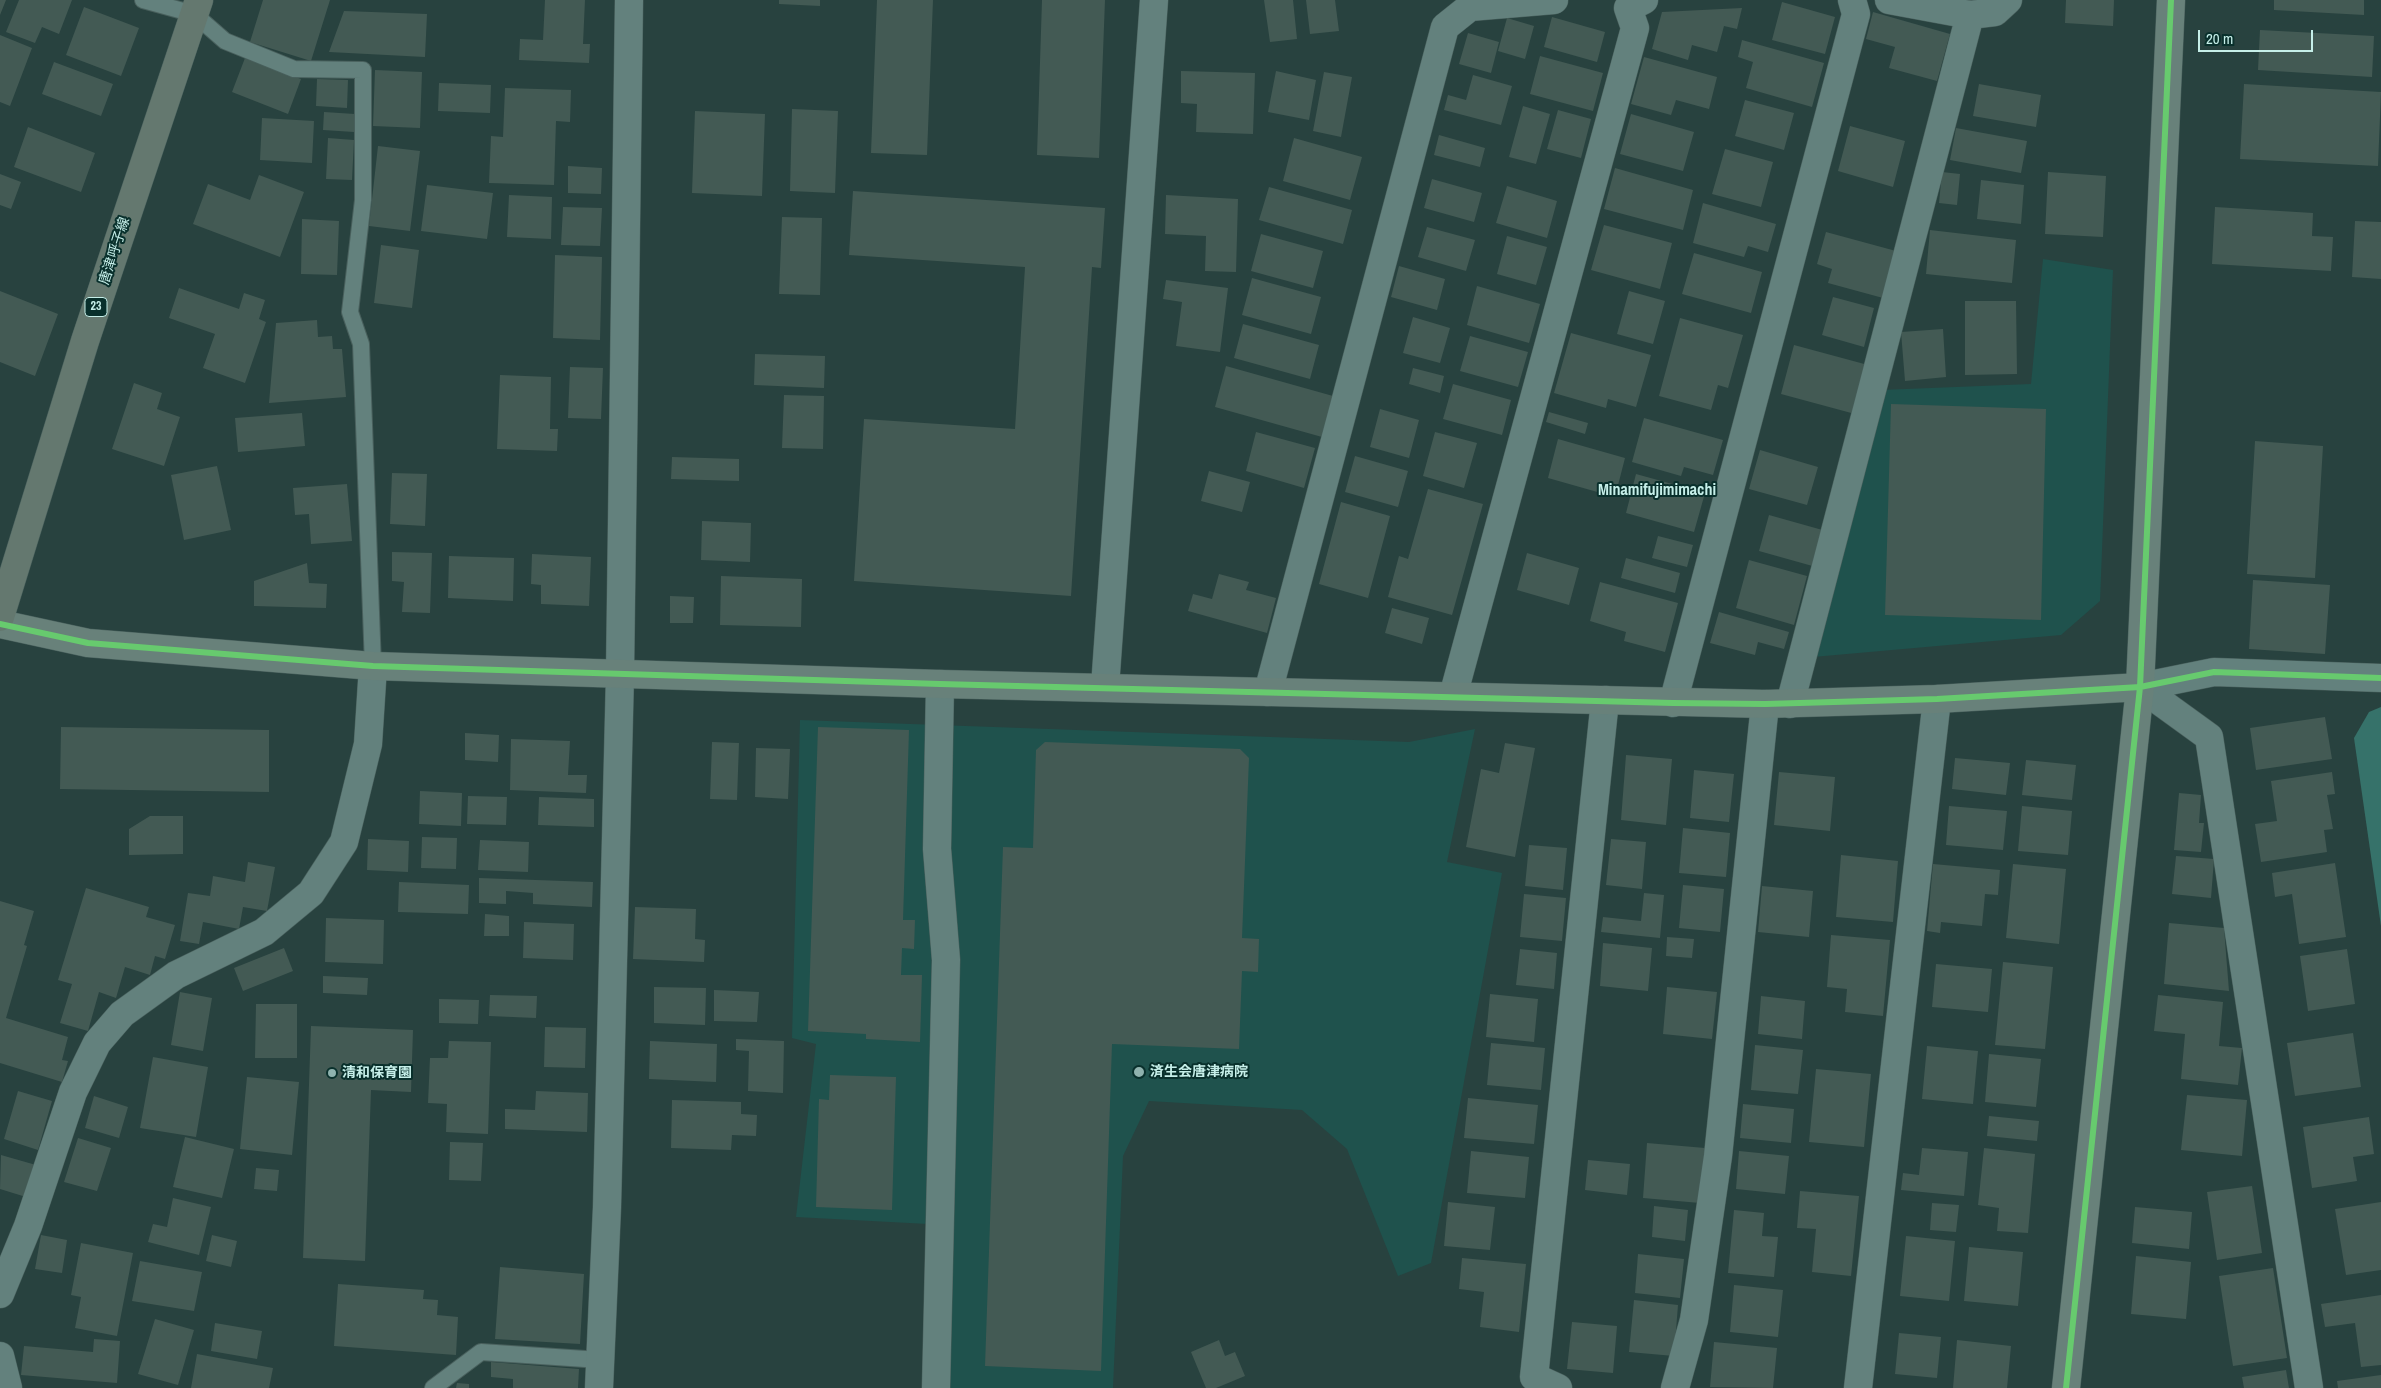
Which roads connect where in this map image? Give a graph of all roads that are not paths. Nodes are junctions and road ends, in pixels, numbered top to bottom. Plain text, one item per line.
1 (143, 0) edge
2 (629, 0) edge
3 (1154, 0) edge
4 (1554, 0) edge
5 (1852, 0) edge
6 (1889, 0) edge
7 (2008, 0) edge
8 (2171, 0) edge
9 (1630, 3) edge
10 (196, 7) edge
11 (1970, 15) junction
12 (6, 570) edge
13 (0, 617) edge
14 (0, 624) edge
15 (373, 666) junction
16 (620, 674) junction
17 (2381, 678) edge
18 (940, 684) junction
19 (2140, 687) junction
20 (1105, 688) junction
21 (1268, 692) junction
22 (1454, 696) junction
23 (1937, 699) junction
24 (1605, 700) junction
25 (1673, 703) junction
26 (1777, 704) junction
27 (0, 1294) edge
28 (0, 1356) edge
29 (600, 1360) junction
30 (8, 1388) edge
31 (433, 1388) edge
32 (599, 1388) edge
33 (936, 1388) edge
34 (1558, 1388) edge
35 (1675, 1388) edge
36 (1858, 1388) edge
37 (2066, 1388) edge
38 (2309, 1388) edge

1 - 10 lane
2 - 16 street
3 - 20 street
4 - 21 street
5 - 25 street
6 - 11 street
7 - 11 street
8 - 19 street
9 - 22 street
10 - 12 main road, 唐津呼子線 / 23
10 - 15 lane
11 - 26 street
12 - 13 main road, 唐津呼子線 / 23
14 - 15 street
15 - 16 street
15 - 27 street
16 - 18 street
16 - 29 street
17 - 19 street
18 - 20 street
18 - 33 street
19 - 23 street
19 - 37 street
19 - 38 street
20 - 21 street
21 - 22 street
22 - 24 street
23 - 26 street
23 - 36 street
24 - 25 street
24 - 34 street
25 - 26 street
26 - 35 street
28 - 30 street
29 - 31 lane
29 - 32 street

